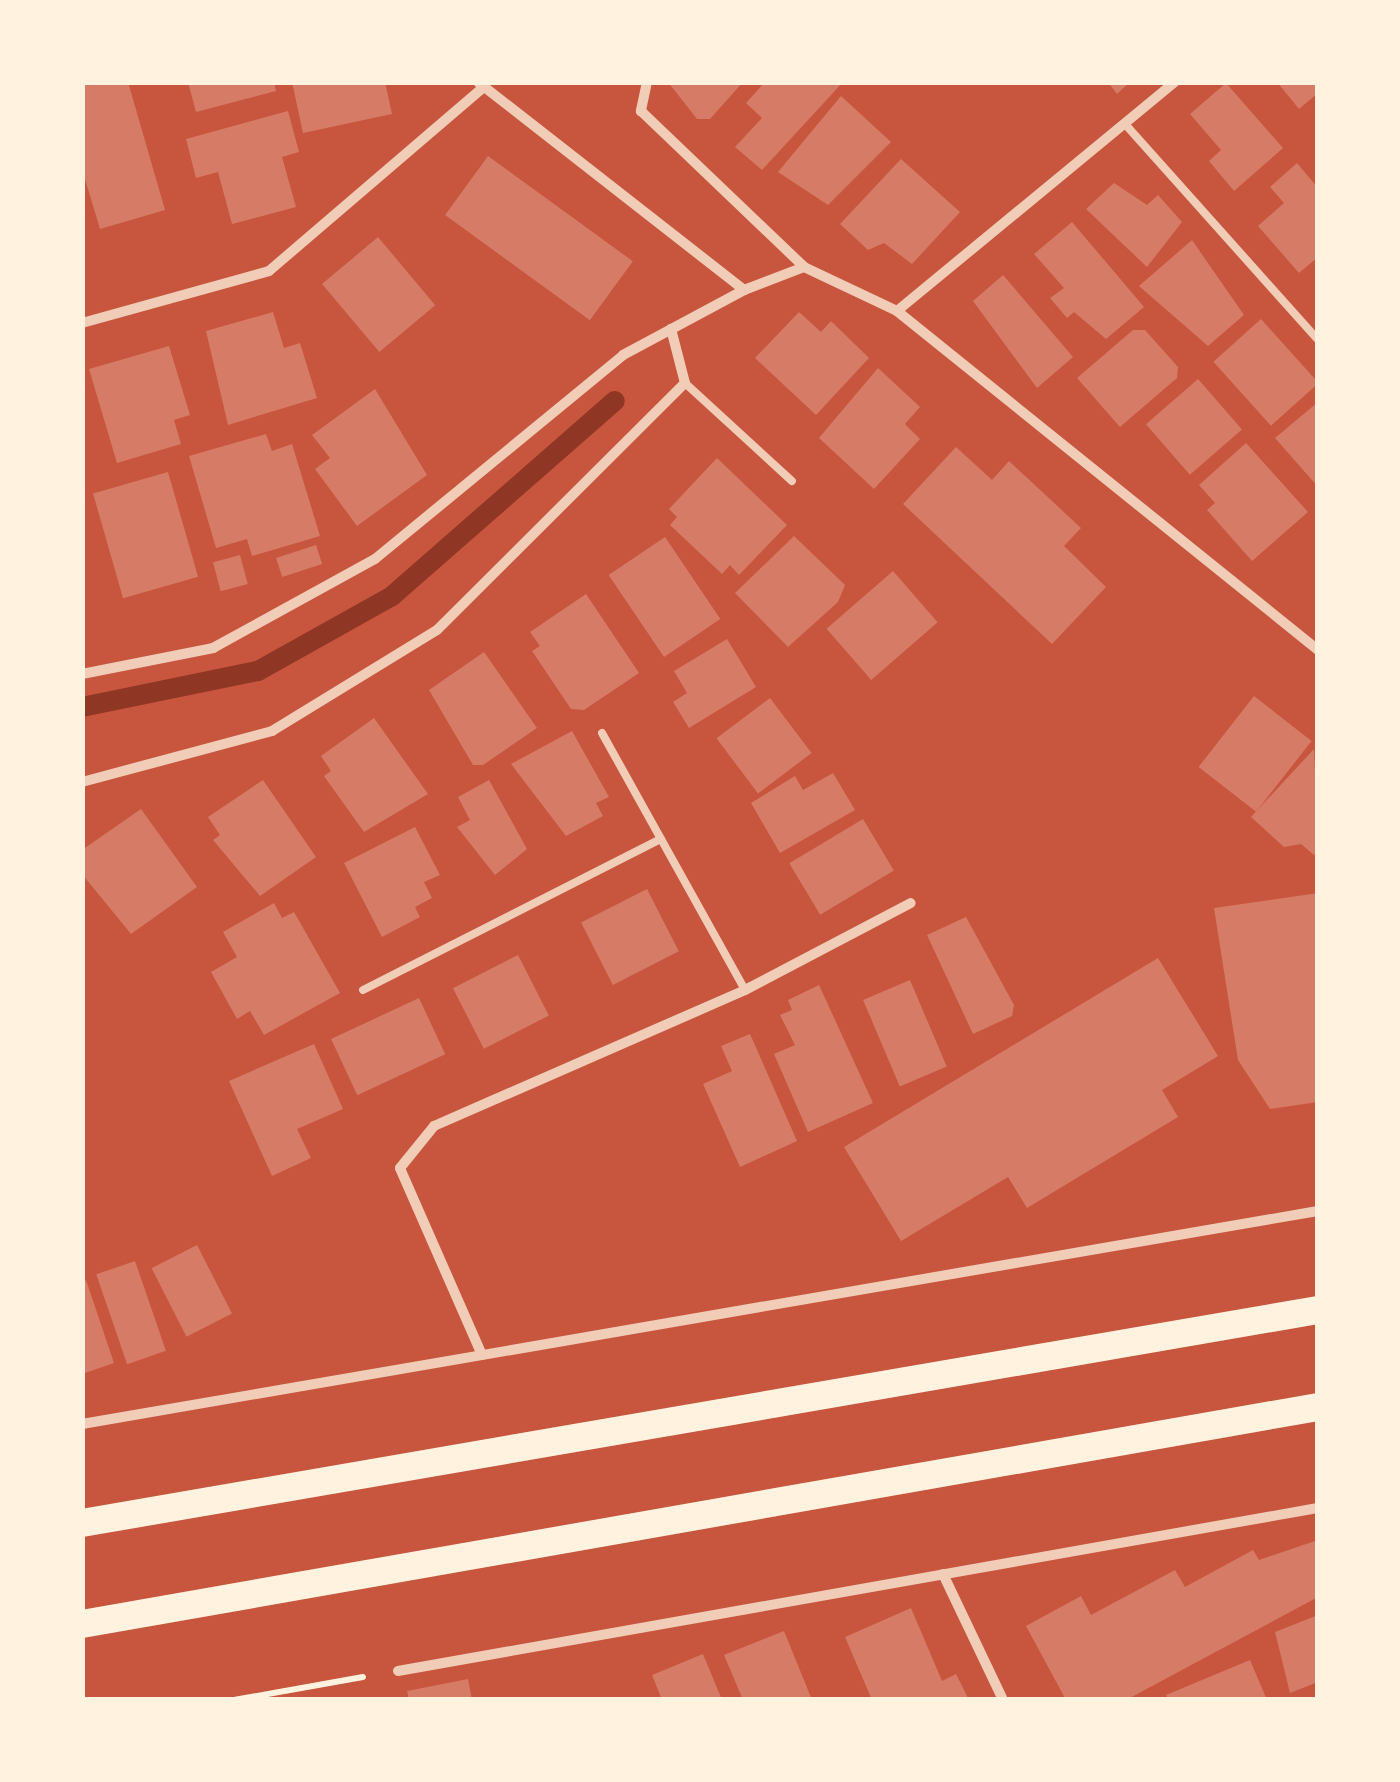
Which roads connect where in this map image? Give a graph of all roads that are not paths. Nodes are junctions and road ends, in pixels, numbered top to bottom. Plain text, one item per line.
1 (647, 82) edge
2 (1176, 82) edge
3 (481, 85) edge
4 (1125, 124) junction
5 (804, 267) junction
6 (744, 290) junction
7 (897, 311) junction
8 (82, 324) edge
9 (670, 329) junction
10 (1318, 340) edge
11 (684, 383) junction
12 (792, 482) dead end
13 (1318, 650) edge
14 (82, 674) edge
15 (602, 733) dead end
16 (82, 782) edge
17 (660, 839) junction
18 (911, 903) dead end
19 (363, 990) dead end
20 (745, 990) junction
21 (1318, 1211) edge
22 (1318, 1310) edge
23 (482, 1355) junction
24 (1318, 1407) edge
25 (82, 1424) edge
26 (1318, 1508) edge
27 (82, 1523) edge
28 (943, 1574) junction
29 (82, 1624) edge
30 (398, 1670) road end
31 (1003, 1700) edge

1 - 5 street
2 - 4 street
3 - 6 street
3 - 8 street
4 - 7 street
4 - 10 lane
5 - 6 street
5 - 7 street
6 - 9 street
7 - 13 street
9 - 11 street
9 - 14 street
11 - 12 lane
11 - 16 street
15 - 17 lane
17 - 19 lane
17 - 20 lane
18 - 20 street
20 - 23 street
21 - 23 street
22 - 27 highway
23 - 25 street
24 - 29 highway
26 - 28 street
28 - 30 street
28 - 31 street

